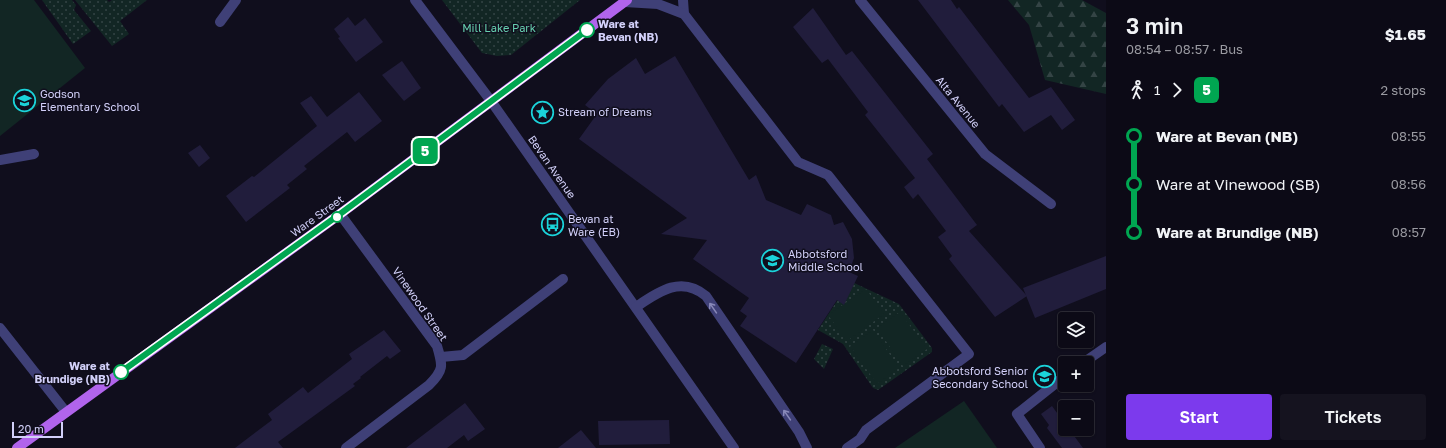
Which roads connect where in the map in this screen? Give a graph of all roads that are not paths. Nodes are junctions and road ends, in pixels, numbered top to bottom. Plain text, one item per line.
1 (236, 0) edge
2 (415, 0) edge
3 (683, 0) edge
4 (860, 0) edge
5 (626, 1) edge
6 (684, 14) junction
7 (220, 22) dead end
8 (491, 101) junction
9 (34, 154) dead end
10 (0, 160) edge
11 (1051, 204) dead end
12 (340, 214) junction
13 (563, 279) dead end
14 (636, 307) junction
15 (0, 328) edge
16 (1106, 347) edge
17 (1093, 356) edge
18 (441, 358) junction
19 (1058, 382) edge
20 (66, 412) junction
21 (17, 448) edge
22 (346, 448) edge
23 (734, 448) edge
24 (807, 448) edge
25 (847, 448) edge
26 (1040, 448) edge

1 - 7 street
2 - 8 street, Bevan Avenue
3 - 6 street
4 - 11 street, Alta Avenue
5 - 6 street
5 - 8 main road, Ware Street
6 - 25 street
8 - 12 main road, Ware Street
8 - 14 street, Bevan Avenue
9 - 10 street
12 - 18 street, Vinewood Street
12 - 20 main road, Ware Street
13 - 18 street
14 - 23 street, Bevan Avenue
24 -> 14 street
15 - 20 street
16 - 17 street
18 - 22 street, Vinewood Street
19 - 26 street
20 - 21 main road, Ware Street

